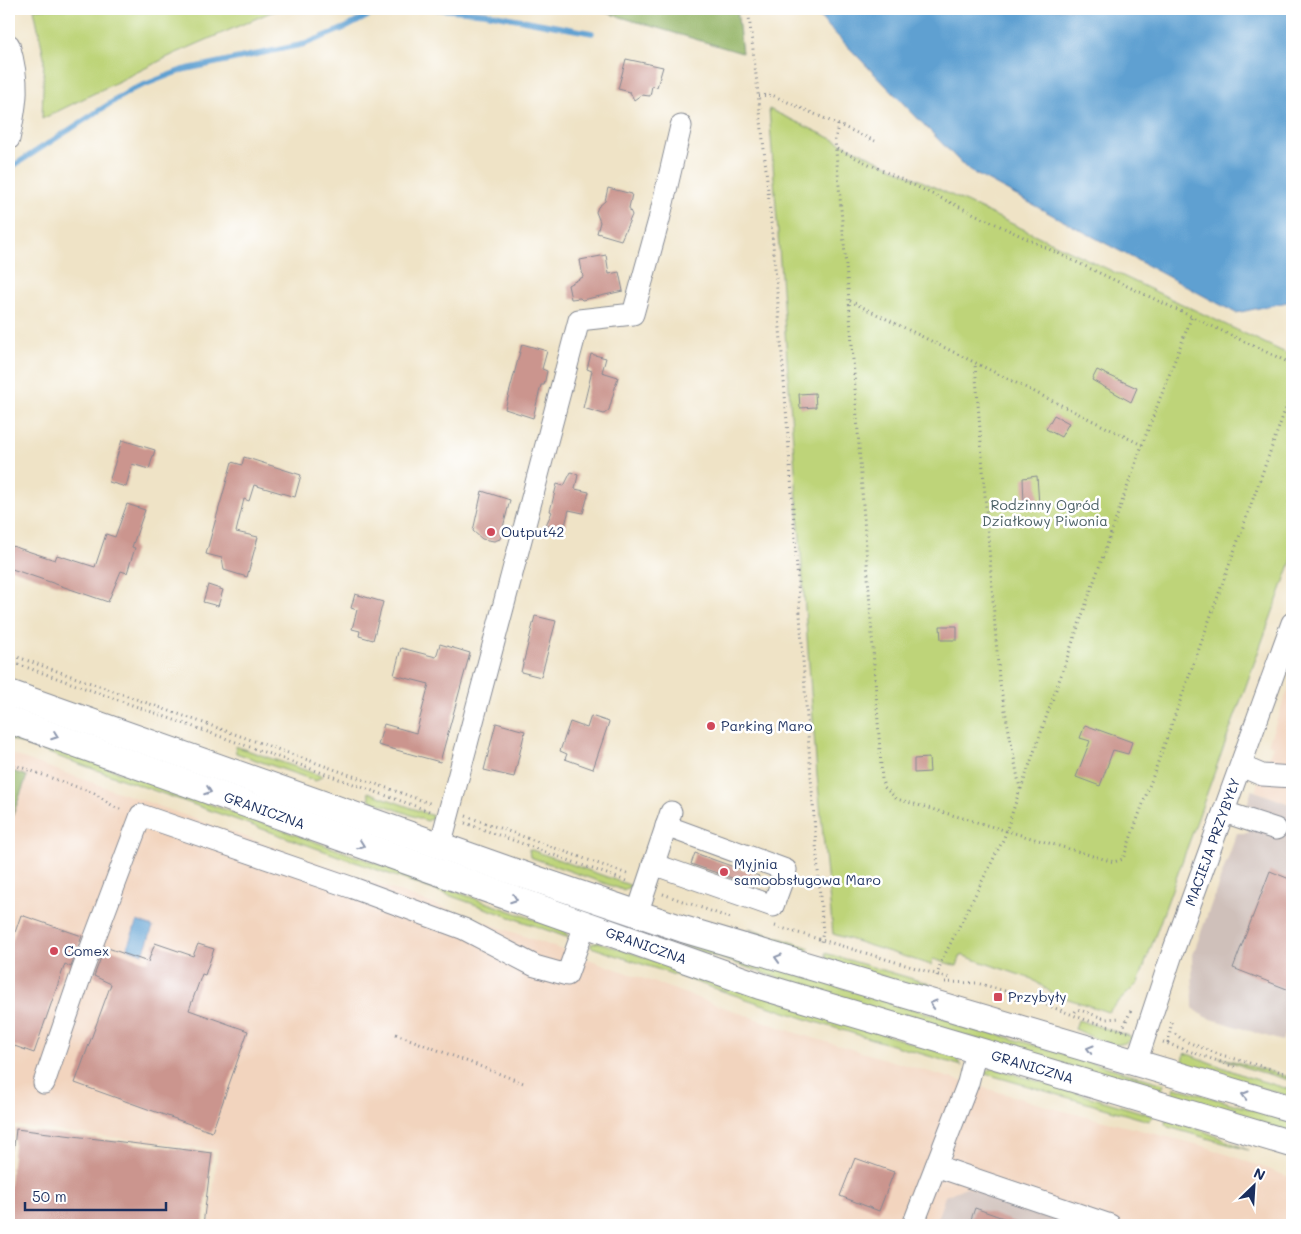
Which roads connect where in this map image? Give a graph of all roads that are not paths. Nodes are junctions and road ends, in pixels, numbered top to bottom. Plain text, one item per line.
1 (9, 45) edge
2 (681, 126) dead end
3 (9, 139) edge
4 (1292, 623) edge
5 (9, 693) edge
6 (9, 720) edge
7 (1241, 766) junction
8 (1292, 777) edge
9 (1224, 812) junction
10 (1276, 829) dead end
11 (440, 846) junction
12 (648, 880) junction
13 (637, 914) junction
14 (585, 925) junction
15 (976, 1051) junction
16 (1136, 1062) junction
17 (44, 1083) dead end
18 (1292, 1109) edge
19 (1292, 1144) edge
20 (936, 1166) junction
21 (913, 1225) edge
22 (1110, 1225) edge

1 - 3 street
2 - 11 street
4 - 7 street, MACIEJA PRZYBYŁY
5 - 11 main road, GRANICZNA
6 -> 14 main road, GRANICZNA
7 - 8 street
7 - 9 street, MACIEJA PRZYBYŁY
9 - 10 street
9 - 16 street, MACIEJA PRZYBYŁY
11 - 13 main road, GRANICZNA
12 - 12 street
12 - 13 street
16 -> 13 main road, GRANICZNA
14 - 15 main road, GRANICZNA
14 - 17 street
15 - 19 main road, GRANICZNA
15 - 20 street
18 -> 16 main road, GRANICZNA
20 - 21 street
20 - 22 street

